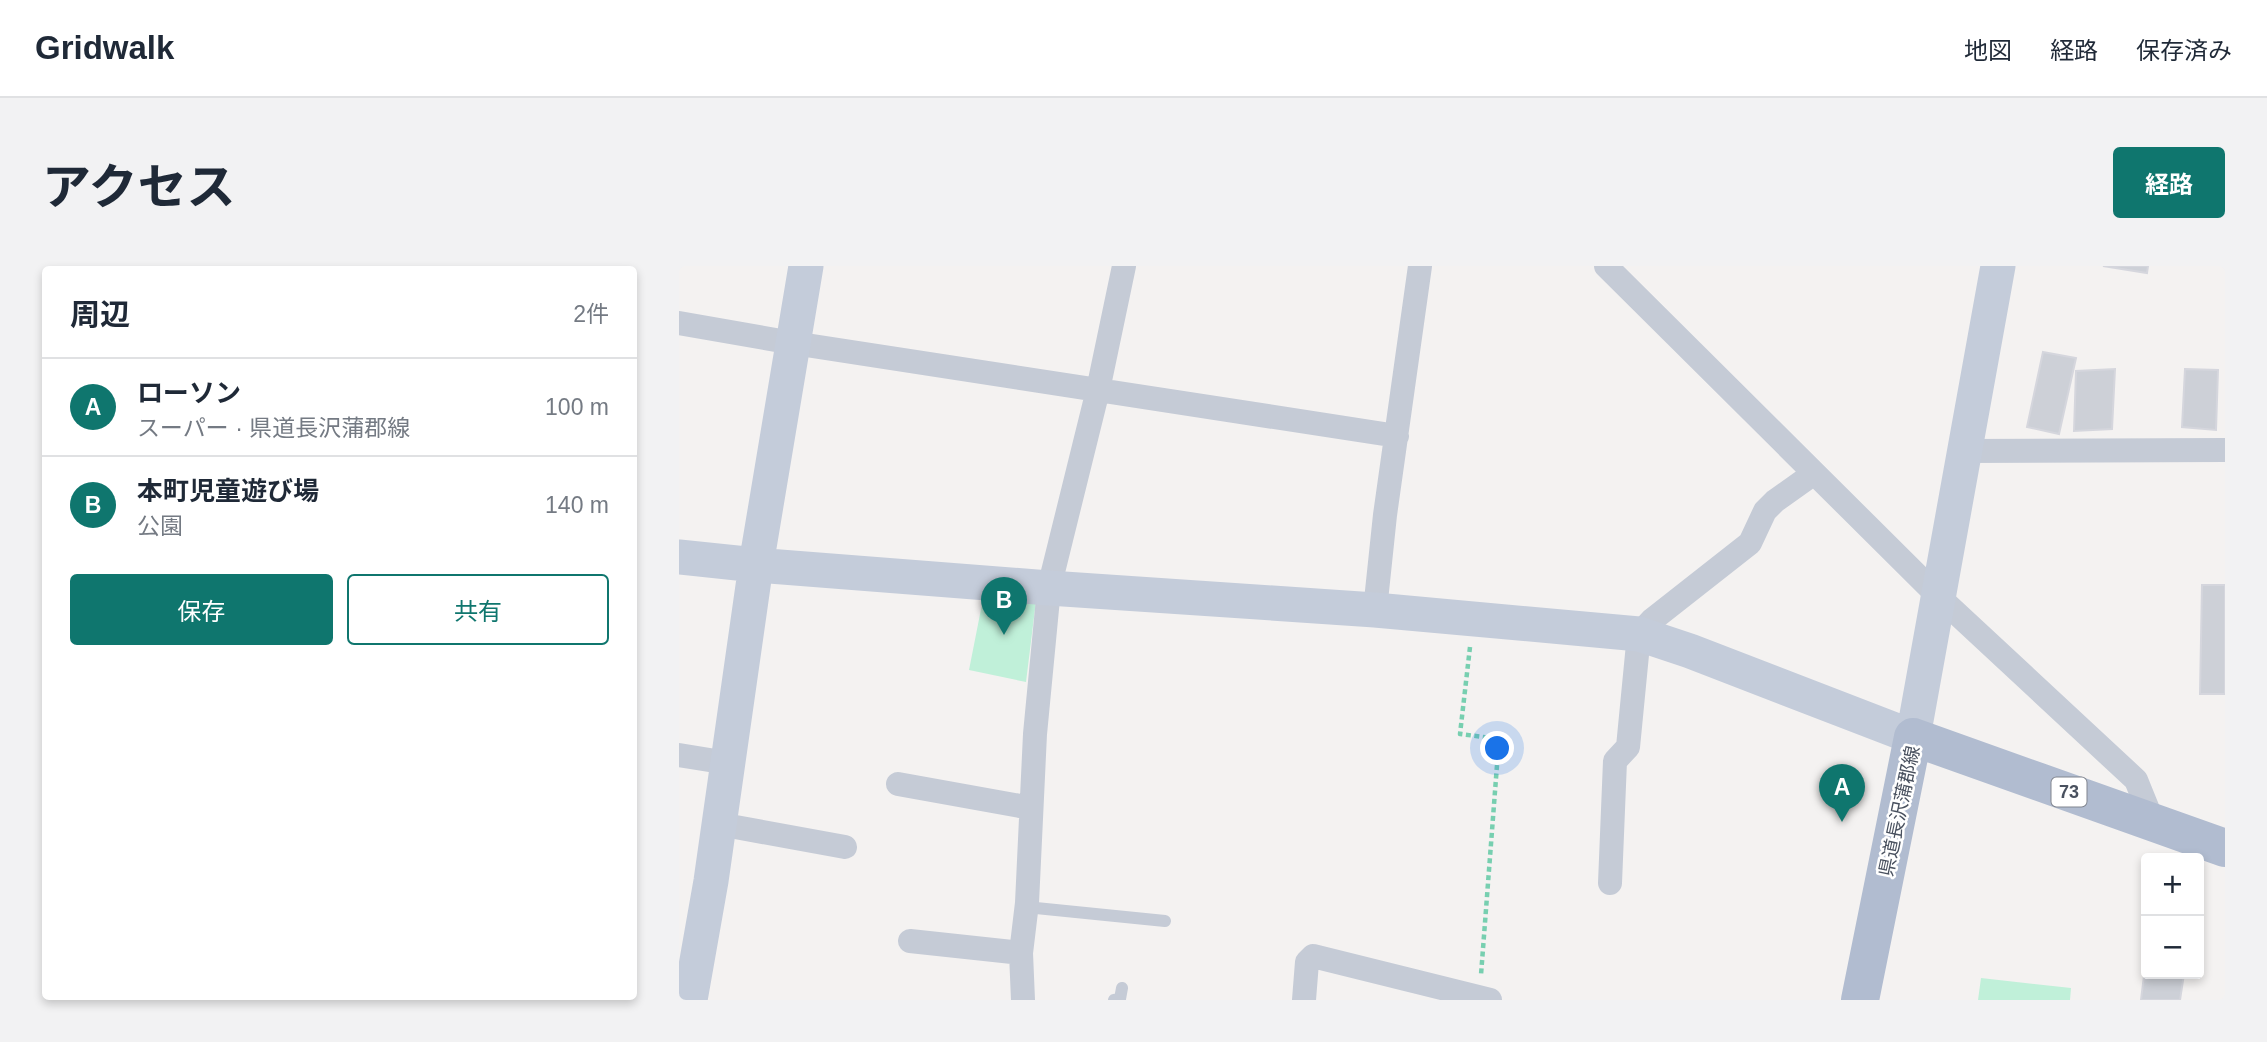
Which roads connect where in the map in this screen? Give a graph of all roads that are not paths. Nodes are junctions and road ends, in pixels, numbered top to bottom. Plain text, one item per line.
1 (806, 266) edge
2 (1124, 266) edge
3 (1420, 266) edge
4 (1606, 266) edge
5 (1998, 266) edge
6 (679, 323) edge
7 (793, 343) junction
8 (1098, 390) junction
9 (1397, 436) junction
10 (2225, 450) edge
11 (1964, 451) junction
12 (1813, 474) junction
13 (679, 557) edge
14 (756, 565) junction
15 (1049, 588) junction
16 (1938, 596) junction
17 (1375, 610) junction
18 (1639, 634) junction
19 (1913, 737) junction
20 (679, 755) edge
21 (728, 763) junction
22 (898, 784) dead end
23 (1031, 808) junction
24 (2153, 822) junction
25 (719, 824) junction
26 (845, 847) dead end
27 (2225, 848) edge
28 (1610, 883) dead end
29 (1026, 907) junction
30 (1165, 921) dead end
31 (691, 931) edge
32 (911, 941) dead end
33 (1021, 954) junction
34 (1122, 988) dead end
35 (1485, 999) edge
36 (689, 1000) edge
37 (1023, 1000) edge
38 (1114, 1000) edge
39 (1304, 1000) edge
40 (1860, 1000) edge

1 - 7 street
2 - 8 street
3 - 9 street
4 - 12 street
5 - 11 street
6 - 7 street
7 - 8 street
7 - 14 street
8 - 9 street
8 - 15 street
9 - 17 street
10 - 11 street
11 - 16 street
12 - 16 street
12 - 18 street
13 - 14 street
14 - 15 street
14 - 21 street
15 - 17 street
15 - 23 street
16 - 19 street
16 - 24 street
17 - 18 street
18 - 19 street
18 - 28 street
19 - 24 main road, 県道長沢蒲郡線 / 73
19 - 40 main road, 県道長沢蒲郡線
20 - 21 street
21 - 25 street
22 - 23 street
23 - 29 street
24 - 27 main road, 県道長沢蒲郡線 / 73
25 - 26 street
25 - 31 street
29 - 30 lane
29 - 33 street
31 - 36 street
32 - 33 street
33 - 37 street
34 - 38 lane
35 - 39 street

